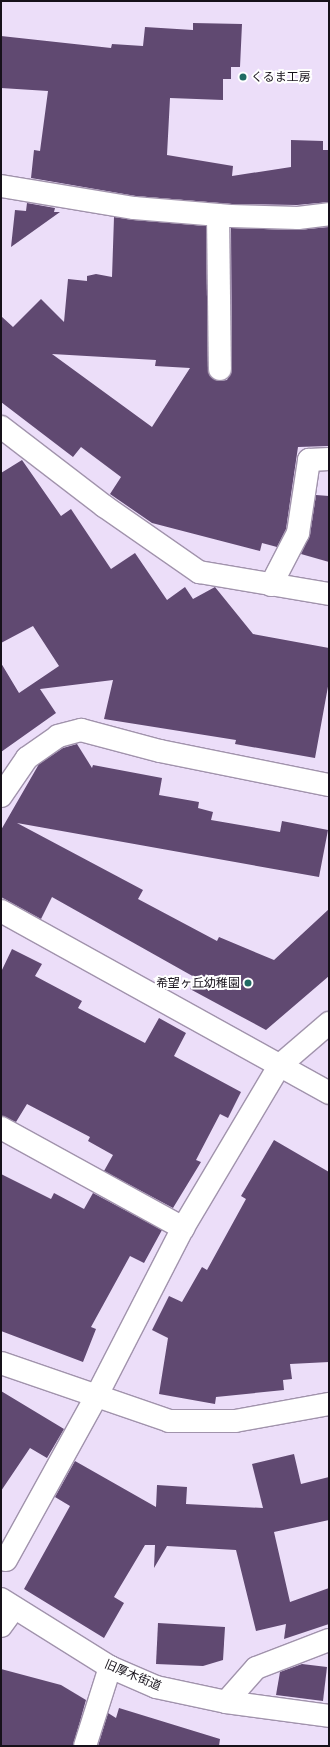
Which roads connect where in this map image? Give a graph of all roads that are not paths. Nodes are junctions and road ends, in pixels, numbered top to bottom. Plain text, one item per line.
1 (1, 186) edge
2 (329, 214) edge
3 (218, 215) junction
4 (220, 369) dead end
5 (1, 427) edge
6 (329, 459) edge
7 (271, 584) junction
8 (329, 594) edge
9 (329, 785) edge
10 (2, 790) edge
11 (1, 911) edge
12 (329, 1023) edge
13 (279, 1066) junction
14 (329, 1093) edge
15 (1, 1128) edge
16 (183, 1228) junction
17 (1, 1363) edge
18 (96, 1397) junction
19 (329, 1404) edge
20 (6, 1560) dead end
21 (8, 1604) edge
22 (1, 1626) edge
23 (329, 1640) edge
24 (110, 1667) junction
25 (226, 1702) junction
26 (329, 1716) edge
27 (86, 1746) edge

1 - 3 street
2 - 3 street
3 - 4 street
5 - 7 street
6 - 7 street
7 - 8 street
9 - 10 street
11 - 13 street
12 - 13 street
13 - 14 street
13 - 16 street
15 - 16 street
16 - 18 street
17 - 18 street
18 - 19 street
18 - 20 street
21 - 22 street
21 - 24 street, 旧厚木街道
23 - 25 street
24 - 25 street, 旧厚木街道
24 - 27 street
25 - 26 street, 旧厚木街道

